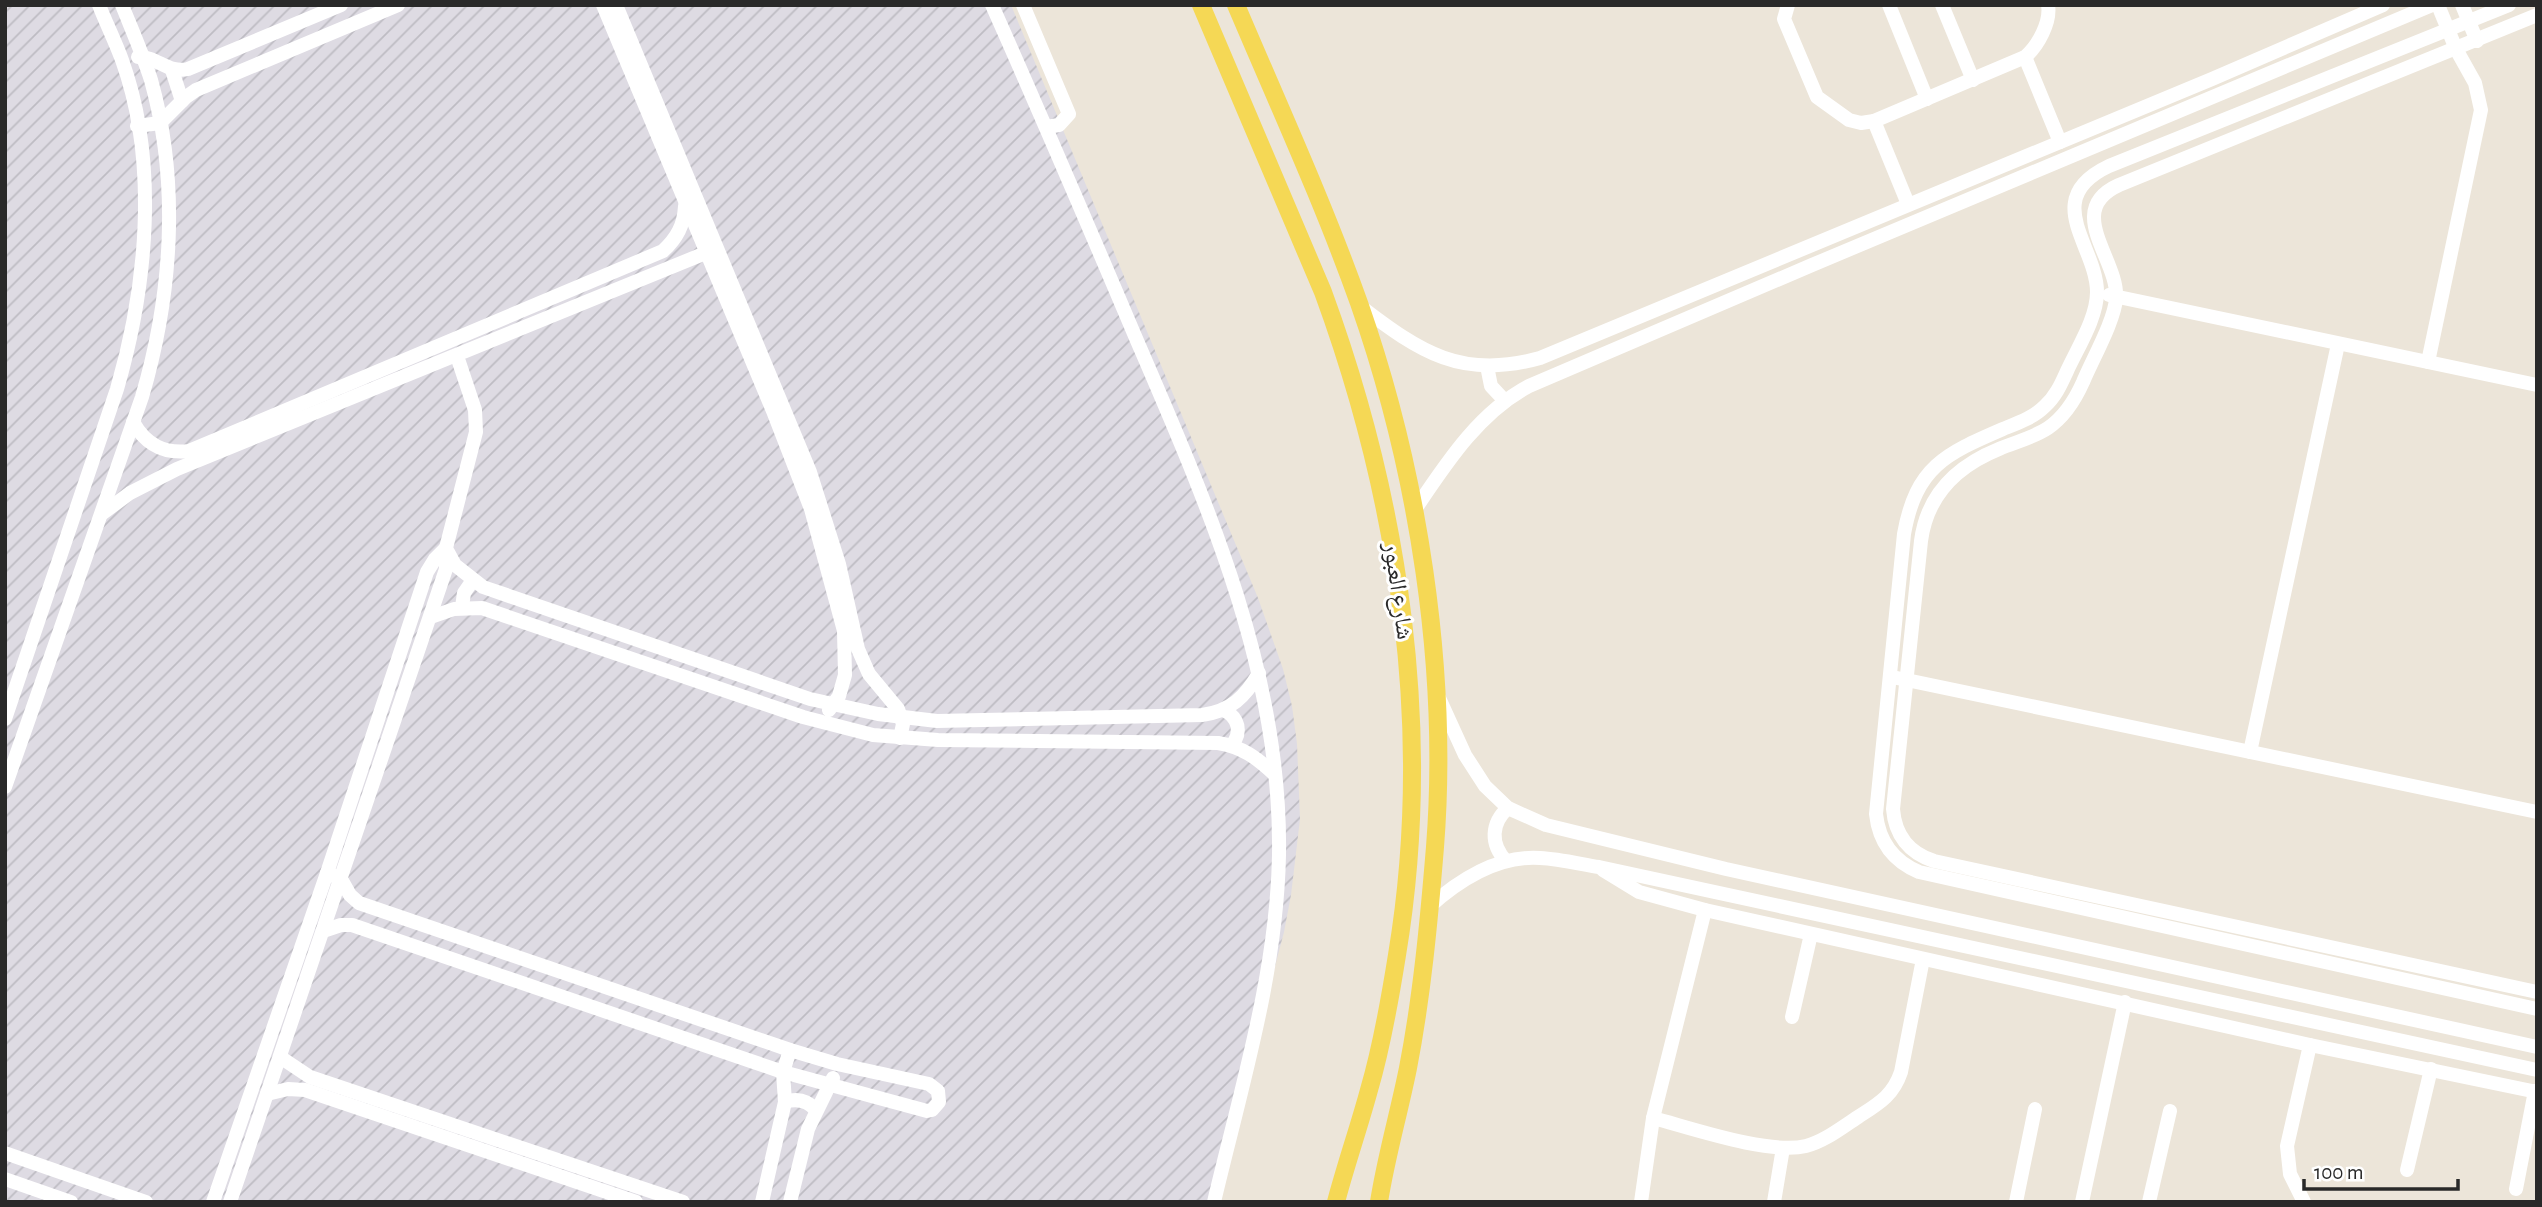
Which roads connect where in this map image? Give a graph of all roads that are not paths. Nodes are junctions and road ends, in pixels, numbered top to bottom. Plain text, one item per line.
1 (99, 5) edge
2 (122, 5) edge
3 (341, 5) edge
4 (398, 5) edge
5 (603, 5) edge
6 (616, 5) edge
7 (992, 5) edge
8 (1023, 5) edge
9 (1201, 5) edge
10 (1236, 5) edge
11 (1788, 5) edge
12 (1889, 5) edge
13 (1942, 5) edge
14 (2048, 5) edge
15 (2383, 5) edge
16 (2462, 5) edge
17 (2509, 5) edge
18 (2432, 6) edge
19 (2537, 15) edge
20 (306, 20) junction
21 (2469, 22) junction
22 (2449, 30) junction
23 (314, 40) junction
24 (2477, 41) junction
25 (2456, 48) junction
26 (223, 55) junction
27 (143, 56) junction
28 (2025, 57) junction
29 (122, 61) junction
30 (172, 70) junction
31 (230, 75) junction
32 (1973, 79) junction
33 (1056, 86) junction
34 (1029, 89) junction
35 (1927, 99) junction
36 (182, 101) junction
37 (1874, 121) junction
38 (160, 122) junction
39 (137, 126) junction
40 (1046, 127) junction
41 (2060, 142) junction
42 (1908, 204) junction
43 (685, 205) junction
44 (144, 222) junction
45 (169, 222) junction
46 (711, 251) junction
47 (141, 278) junction
48 (166, 280) junction
49 (2097, 292) junction
50 (2116, 296) junction
51 (1360, 306) junction
52 (2338, 344) junction
53 (457, 356) junction
54 (2428, 362) junction
55 (1488, 366) junction
56 (387, 376) junction
57 (2537, 384) edge
58 (117, 389) junction
59 (142, 397) junction
60 (1505, 401) junction
61 (778, 409) junction
62 (133, 422) junction
63 (212, 449) junction
64 (1414, 512) junction
65 (102, 514) junction
66 (446, 548) junction
67 (472, 580) junction
68 (462, 607) junction
69 (431, 617) junction
70 (39, 618) junction
71 (595, 625) junction
72 (62, 626) junction
73 (589, 643) junction
74 (666, 650) junction
75 (846, 664) junction
76 (864, 664) junction
77 (660, 667) junction
78 (1259, 673) junction
79 (741, 677) junction
80 (1891, 677) junction
81 (1907, 680) junction
82 (1435, 690) junction
83 (14, 692) junction
84 (734, 694) junction
85 (36, 700) junction
86 (833, 705) junction
87 (1224, 710) junction
88 (901, 717) junction
89 (5, 719) edge
90 (826, 724) junction
91 (900, 738) junction
92 (1231, 745) junction
93 (2250, 752) junction
94 (1274, 774) junction
95 (5, 787) edge
96 (1508, 808) junction
97 (2537, 812) edge
98 (1506, 861) junction
99 (1599, 867) junction
100 (1983, 871) junction
101 (327, 873) junction
102 (341, 879) junction
103 (1980, 887) junction
104 (359, 903) junction
105 (1429, 907) junction
106 (1704, 910) junction
107 (352, 925) junction
108 (323, 931) junction
109 (1811, 934) junction
110 (2309, 943) junction
111 (1923, 959) junction
112 (2305, 959) junction
113 (2537, 992) edge
114 (2125, 1002) junction
115 (2537, 1009) edge
116 (1792, 1017) dead end
117 (2310, 1045) junction
118 (2537, 1047) edge
119 (790, 1050) junction
120 (280, 1057) junction
121 (1376, 1061) junction
122 (2502, 1062) junction
123 (837, 1064) junction
124 (1408, 1069) junction
125 (2431, 1069) junction
126 (2537, 1070) edge
127 (299, 1071) junction
128 (783, 1072) junction
129 (2497, 1083) junction
130 (830, 1085) junction
131 (294, 1088) junction
132 (2536, 1091) edge
133 (267, 1094) junction
134 (785, 1102) junction
135 (816, 1110) junction
136 (2035, 1110) dead end
137 (2170, 1111) dead end
138 (1653, 1118) junction
139 (1783, 1148) junction
140 (5, 1153) edge
141 (551, 1165) junction
142 (42, 1166) junction
143 (2407, 1170) dead end
144 (5, 1179) edge
145 (1382, 1184) junction
146 (34, 1189) junction
147 (2516, 1189) dead end
148 (1338, 1199) edge
149 (219, 1201) edge
150 (71, 1202) edge
151 (146, 1202) edge
152 (636, 1202) edge
153 (683, 1202) edge
154 (762, 1202) edge
155 (790, 1202) edge
156 (1214, 1202) edge
157 (1371, 1202) edge
158 (1379, 1202) edge
159 (1641, 1202) edge
160 (1774, 1202) edge
161 (2016, 1202) edge
162 (2082, 1202) edge
163 (2150, 1202) edge
164 (2304, 1202) edge

1 - 29 street
2 - 27 street
3 - 20 street
4 - 23 street
5 - 43 street
6 - 46 street
7 - 34 street
8 - 33 street
9 - 121 main road, شارع العبور
10 - 51 main road, شارع العبور
11 - 37 street
12 - 35 street
13 - 32 street
14 - 28 street
15 - 41 street
16 - 21 street
17 - 21 street
18 - 22 street
18 - 60 street
19 - 24 street
20 - 23 street
20 - 26 street
21 - 22 street
21 - 24 street
22 - 25 street
22 - 49 street
23 - 31 street
24 - 25 street
25 - 50 street
25 - 54 street
26 - 30 street
26 - 31 street
27 - 29 street
27 - 30 street
27 - 38 street
28 - 32 street
28 - 41 street
29 - 39 street
30 - 36 street
31 - 36 street
32 - 35 street
33 - 34 street
33 - 40 street
34 - 40 street
35 - 37 street
36 - 38 street
37 - 42 street
38 - 39 street
38 - 45 street
39 - 44 street
40 - 78 street
41 - 42 street
42 - 55 street
43 - 46 street
43 - 56 street
44 - 45 street
44 - 47 street
45 - 48 street
46 - 53 street
46 - 61 street
47 - 48 street
47 - 58 street
48 - 59 street
49 - 50 street
49 - 80 street
50 - 52 street
50 - 81 street
51 - 55 street
51 - 64 main road, شارع العبور
52 - 54 street
52 - 93 street
53 - 56 street
53 - 66 street
54 - 57 street
55 - 60 street
56 - 63 street
58 - 59 street
58 - 70 street
59 - 62 street
60 - 64 street
61 - 75 street
61 - 76 street
62 - 63 street
62 - 65 street
63 - 65 street
64 - 82 main road, شارع العبور
65 - 72 street
66 - 67 street
66 - 69 street
66 - 101 street
67 - 68 street
67 - 71 street
68 - 69 street
68 - 73 street
69 - 102 street
70 - 72 street
70 - 83 street
71 - 73 street
71 - 74 street
72 - 85 street
73 - 77 street
74 - 77 street
74 - 79 street
75 - 76 street
75 - 86 street
76 - 88 street
77 - 84 street
78 - 87 street
78 - 94 street
79 - 84 street
79 - 86 street
80 - 81 street
80 - 103 street
81 - 93 street
81 - 100 street
82 - 96 street
82 - 105 main road, شارع العبور
83 - 85 street
83 - 89 street
84 - 90 street
85 - 95 street
86 - 88 street
86 - 90 street
87 - 88 street
87 - 92 street
88 - 91 street
90 - 91 street
91 - 92 street
92 - 94 street
93 - 97 street
94 - 156 street
96 - 98 street
96 - 118 street
98 - 99 street
98 - 105 street
99 - 106 street
99 - 122 street
100 - 103 street
100 - 110 street
101 - 102 street
101 - 149 street
102 - 104 street
102 - 108 street
103 - 112 street
104 - 107 street
104 - 119 street
105 - 124 main road, شارع العبور
106 - 109 street
106 - 138 street
107 - 108 street
107 - 128 street
108 - 120 street
109 - 111 street
109 - 116 street
110 - 112 street
110 - 113 street
111 - 114 street
111 - 139 street
112 - 115 street
114 - 117 street
114 - 162 street
117 - 125 street
117 - 164 street
119 - 123 street
119 - 128 street
120 - 127 street
120 - 133 street
121 - 124 main road
121 - 148 main road, شارع العبور
122 - 126 street
122 - 129 street
123 - 130 street
123 - 130 street
124 - 145 main road, شارع العبور
125 - 129 street
125 - 143 street
127 - 131 street
127 - 141 street
128 - 130 street
128 - 134 street
129 - 132 street
130 - 135 street
131 - 133 street
131 - 141 street
132 - 147 street
133 - 149 street
134 - 135 street
134 - 154 street
135 - 155 street
136 - 161 street
137 - 163 street
138 - 139 street
138 - 159 street
139 - 160 street
140 - 142 street
141 - 152 street
141 - 153 street
142 - 146 street
142 - 151 street
144 - 146 street
145 - 157 main road
145 - 158 main road, شارع العبور
146 - 150 street

